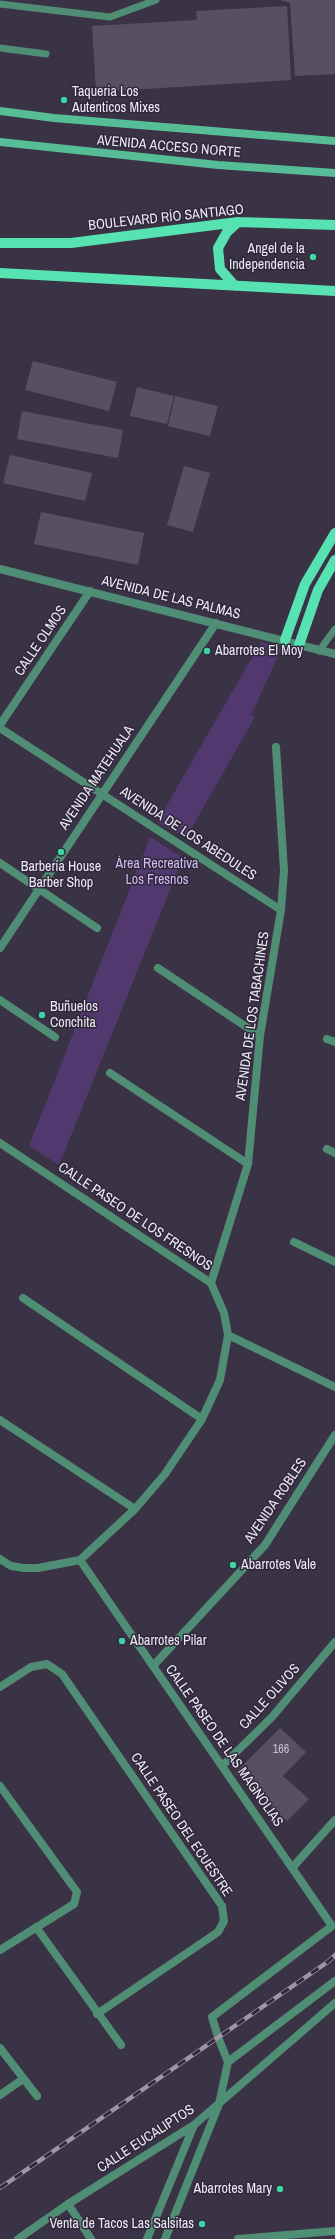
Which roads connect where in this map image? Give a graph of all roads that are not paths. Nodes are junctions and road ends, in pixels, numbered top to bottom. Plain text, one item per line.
1 (156, 0) edge
2 (0, 4) edge
3 (0, 48) edge
4 (46, 54) dead end
5 (0, 111) edge
6 (335, 141) edge
7 (0, 142) edge
8 (335, 173) edge
9 (238, 222) junction
10 (335, 225) edge
11 (0, 243) edge
12 (0, 272) edge
13 (234, 286) junction
14 (332, 292) edge
15 (335, 533) edge
16 (335, 560) edge
17 (0, 569) edge
18 (90, 592) junction
19 (216, 623) junction
20 (335, 629) edge
21 (285, 640) junction
22 (299, 645) junction
23 (318, 651) junction
24 (335, 654) edge
25 (0, 724) edge
26 (0, 728) edge
27 (276, 747) dead end
28 (102, 794) junction
29 (0, 863) edge
30 (39, 889) junction
31 (281, 910) junction
32 (97, 928) dead end
33 (0, 948) edge
34 (158, 968) dead end
35 (0, 1000) edge
36 (260, 1036) junction
37 (56, 1037) dead end
38 (327, 1039) dead end
39 (335, 1042) edge
40 (110, 1073) dead end
41 (0, 1143) edge
42 (248, 1164) junction
43 (294, 1242) dead end
44 (335, 1262) edge
45 (210, 1283) junction
46 (23, 1298) dead end
47 (228, 1335) junction
48 (335, 1387) edge
49 (202, 1418) junction
50 (0, 1420) edge
51 (335, 1436) edge
52 (135, 1509) junction
53 (0, 1559) edge
54 (80, 1560) junction
55 (335, 1642) edge
56 (153, 1666) junction
57 (0, 1687) edge
58 (222, 1766) junction
59 (0, 1786) edge
60 (335, 1820) edge
61 (292, 1868) junction
62 (36, 1927) junction
63 (0, 1950) edge
64 (335, 1981) edge
65 (335, 2003) edge
66 (97, 2014) junction
67 (121, 2045) dead end
68 (0, 2048) edge
69 (228, 2062) junction
70 (23, 2079) junction
71 (0, 2095) edge
72 (37, 2096) dead end
73 (219, 2104) junction
74 (194, 2125) junction
75 (68, 2204) junction
76 (335, 2231) edge
77 (18, 2239) edge
78 (91, 2239) edge
79 (146, 2239) edge
80 (165, 2239) edge
81 (238, 2239) edge

1 - 2 lane
3 - 4 lane
5 - 6 main road, AVENIDA ACCESO NORTE
7 - 8 main road, AVENIDA ACCESO NORTE
9 - 10 main road, BOULEVARD RÍO SANTIAGO
9 - 11 main road, BOULEVARD RÍO SANTIAGO
9 - 13 main road
12 - 13 main road
13 - 14 main road
15 - 21 main road
16 - 22 main road
17 - 18 street, AVENIDA DE LAS PALMAS
18 - 19 street, AVENIDA DE LAS PALMAS
18 - 25 street, CALLE OLMOS
19 - 21 street, AVENIDA DE LAS PALMAS
19 - 28 street, AVENIDA MATEHUALA
20 - 23 lane
21 - 22 street, AVENIDA DE LAS PALMAS
22 - 23 street, AVENIDA DE LAS PALMAS
23 - 24 street, AVENIDA DE LAS PALMAS
26 - 28 street, AVENIDA DE LOS ABEDULES
27 - 31 street, AVENIDA DE LOS TABACHINES
28 - 30 street, AVENIDA MATEHUALA
28 - 31 street, AVENIDA DE LOS ABEDULES
29 - 30 street
30 - 32 street
30 - 33 street, AVENIDA MATEHUALA
31 - 36 street, AVENIDA DE LOS TABACHINES
34 - 36 street
35 - 37 street
36 - 42 street, AVENIDA DE LOS TABACHINES
38 - 39 street
40 - 42 street
41 - 45 street, CALLE PASEO DE LOS FRESNOS
42 - 45 street, AVENIDA DE LOS TABACHINES
43 - 44 street
45 - 47 street, CALLE PASEO DE LOS FRESNOS
46 - 49 street
47 - 48 street
47 - 49 street, CALLE PASEO DE LOS FRESNOS
49 - 52 street, CALLE PASEO DE LOS FRESNOS
50 - 52 street
51 - 56 street, AVENIDA ROBLES
52 - 54 street, CALLE PASEO DE LOS FRESNOS
53 - 54 street
54 - 56 street, CALLE PASEO DE LAS MAGNOLIAS
55 - 58 street, CALLE OLIVOS
56 - 58 street, CALLE PASEO DE LAS MAGNOLIAS
57 - 66 street, CALLE PASEO DEL ECUESTRE
58 - 61 street, CALLE PASEO DE LAS MAGNOLIAS
59 - 62 street
60 - 61 street
61 - 69 street, CALLE PASEO DE LAS MAGNOLIAS
62 - 63 street
62 - 66 street
64 - 69 street
65 - 73 street, CALLE EUCALIPTOS
66 - 67 street
68 - 70 street
69 - 73 street
70 - 71 street
70 - 72 street
73 - 74 street, CALLE EUCALIPTOS
73 - 80 street
74 - 75 street, CALLE EUCALIPTOS
74 - 79 street
75 - 77 street, CALLE EUCALIPTOS
75 - 78 street
76 - 81 street

